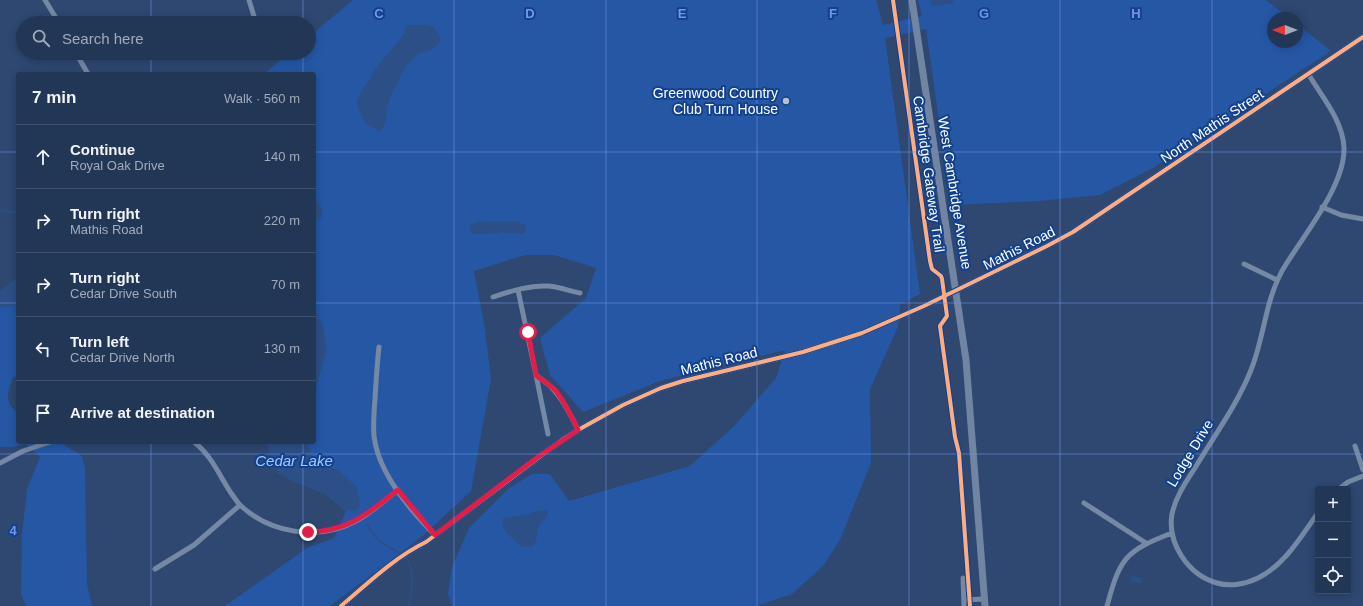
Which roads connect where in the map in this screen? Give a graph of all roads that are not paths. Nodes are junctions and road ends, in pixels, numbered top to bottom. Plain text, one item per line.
1 (45, 0) edge
2 (249, 0) edge
3 (912, 0) edge
4 (54, 16) edge
5 (254, 16) edge
6 (1363, 37) edge
7 (80, 60) edge
8 (87, 72) edge
9 (1309, 75) junction
10 (1322, 207) junction
11 (1363, 219) edge
12 (1073, 232) joint
13 (1244, 264) dead end
14 (1277, 280) junction
15 (518, 290) junction
16 (956, 291) junction
17 (580, 294) dead end
18 (493, 297) dead end
19 (379, 347) dead end
20 (536, 375) junction
21 (578, 430) junction
22 (548, 434) dead end
23 (44, 444) edge
24 (196, 444) edge
25 (1355, 446) dead end
26 (0, 463) edge
27 (1363, 470) edge
28 (1363, 476) edge
29 (1342, 486) edge
30 (398, 490) junction
31 (1084, 503) dead end
32 (240, 505) junction
33 (1315, 517) edge
34 (1172, 533) junction
35 (435, 535) junction
36 (1146, 543) junction
37 (154, 569) dead end
38 (963, 578) dead end
39 (984, 602) edge
40 (964, 603) edge
41 (341, 606) edge
42 (1107, 606) edge

1 - 4 street
2 - 5 street
3 - 16 main road, West Cambridge Avenue
6 - 9 street, North Mathis Street
7 - 8 street
9 - 10 street, Lodge Drive
9 - 12 street, North Mathis Street
10 - 11 street
10 - 14 street, Lodge Drive
12 - 16 street, Mathis Road
13 - 14 street
14 - 34 street, Lodge Drive
15 - 17 street
15 - 18 street
15 - 20 street
16 - 21 street, Mathis Road
16 - 39 main road, West Cambridge Avenue
19 - 30 street
20 - 21 street
20 - 22 street
21 - 35 street, Mathis Road
23 - 26 street
24 - 32 street
25 - 27 street
28 - 29 street
30 - 32 street
30 - 35 street
31 - 36 street
32 - 37 street
33 - 34 street, Lodge Drive
34 - 36 street
35 - 41 street, Mathis Road
36 - 42 street
38 - 40 street
39 - 40 street

